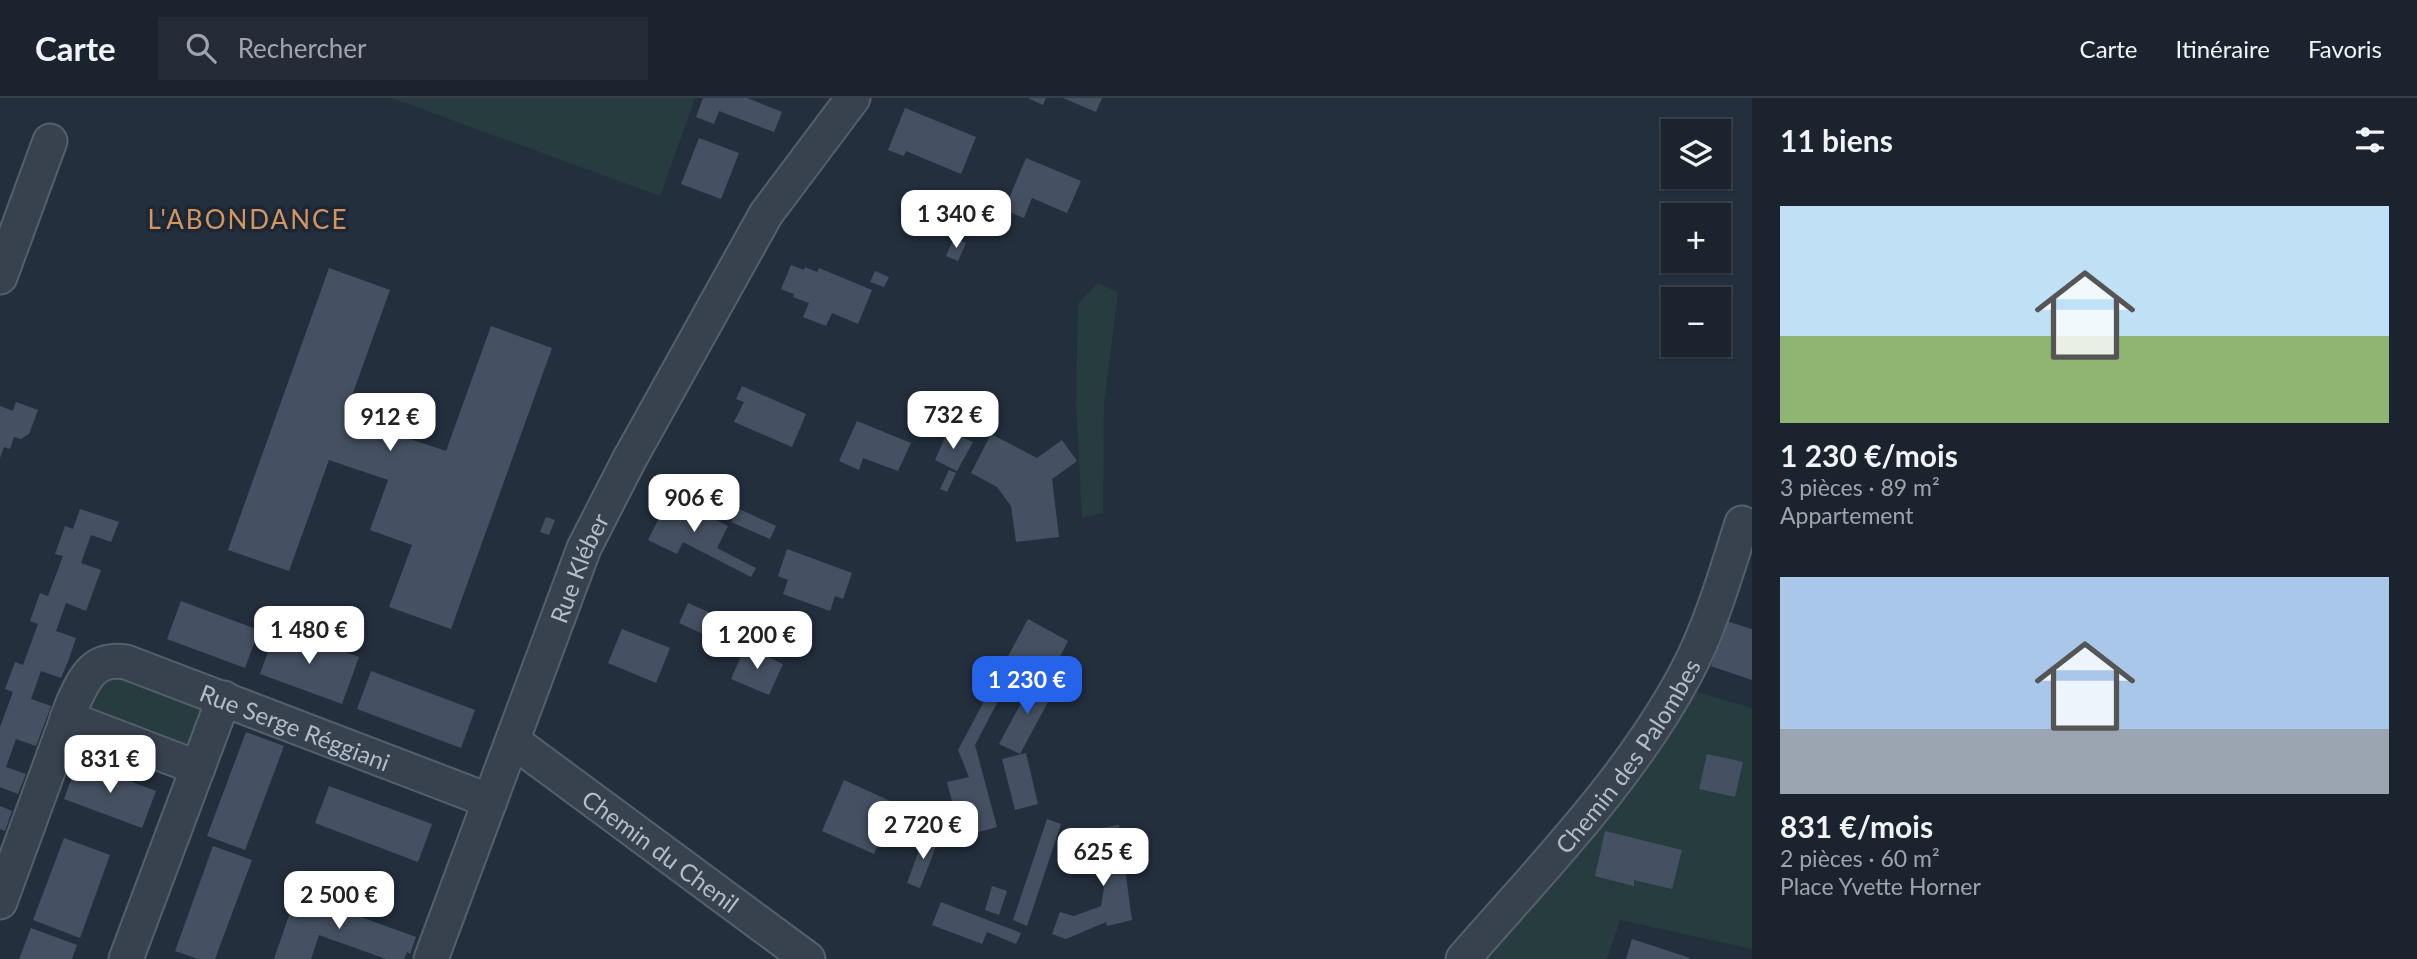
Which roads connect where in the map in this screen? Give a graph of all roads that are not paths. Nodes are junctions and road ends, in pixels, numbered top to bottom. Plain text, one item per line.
1 (853, 98) edge
2 (50, 141) dead end
3 (0, 277) edge
4 (1742, 523) dead end
5 (224, 698) junction
6 (67, 718) junction
7 (513, 741) junction
8 (198, 768) junction
9 (490, 801) junction
10 (0, 902) edge
11 (126, 959) edge
12 (431, 959) edge
13 (808, 959) edge
14 (1463, 959) edge

1 - 7 street, Rue Kléber
2 - 3 street
4 - 14 street, Chemin des Palombes
5 - 6 street, Rue Serge Réggiani
5 - 8 street
5 - 9 street, Rue Serge Réggiani
6 - 8 street
6 - 10 street
7 - 9 street, Rue Kléber
7 - 13 street, Chemin du Chenil
8 - 11 street
9 - 12 street, Rue Kléber

